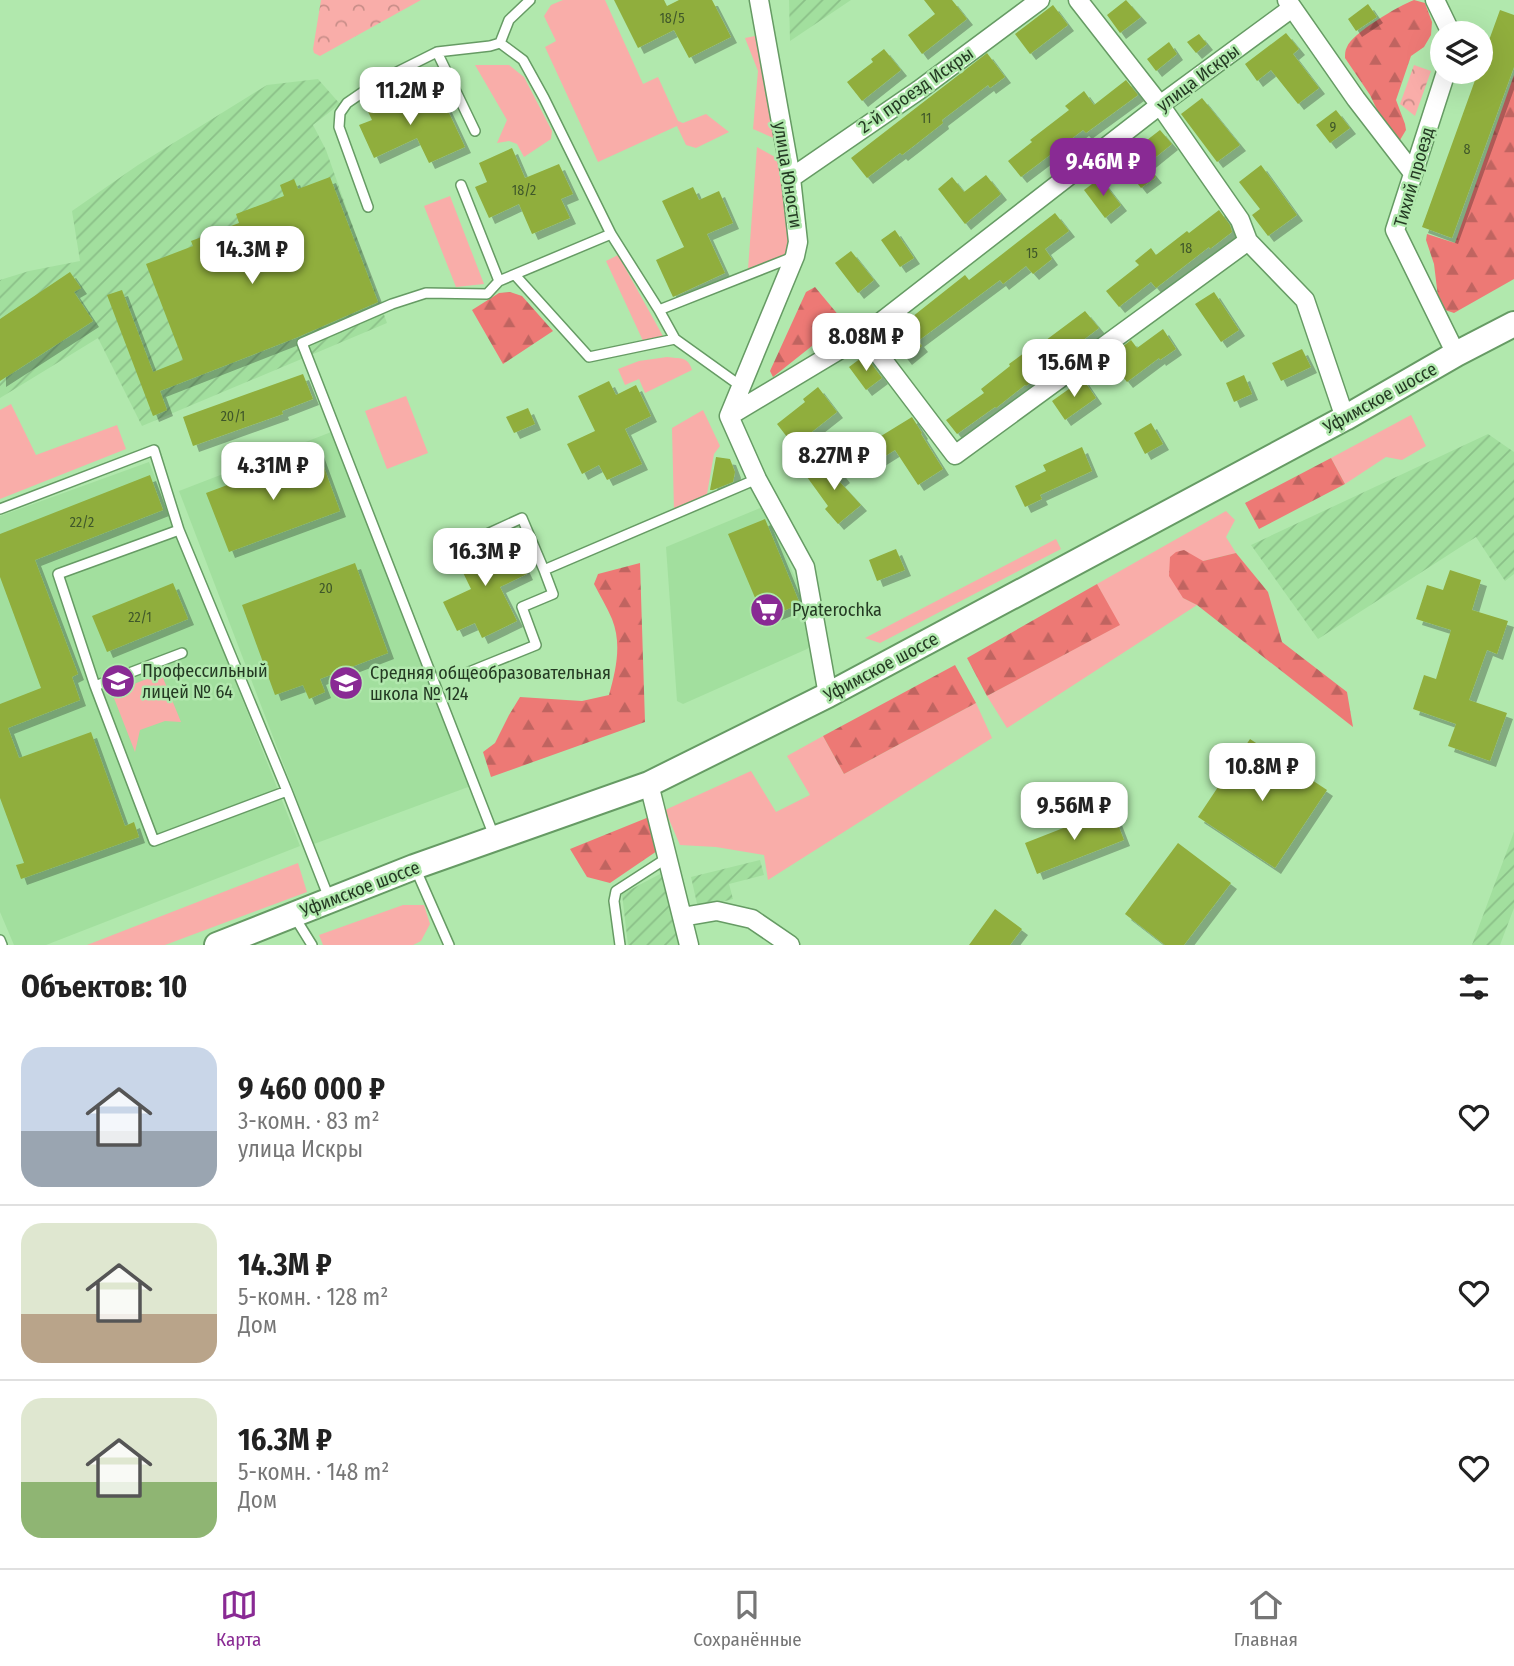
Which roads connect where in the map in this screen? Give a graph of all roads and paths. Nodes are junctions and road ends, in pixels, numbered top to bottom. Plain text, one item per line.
1 (530, 0) edge
2 (759, 0) edge
3 (1040, 0) edge
4 (1078, 0) edge
5 (1435, 0) edge
6 (1289, 4) edge
7 (1445, 21) edge
8 (500, 43) junction
9 (437, 52) junction
10 (1442, 84) edge
11 (1160, 105) junction
12 (475, 131) dead end
13 (1413, 173) junction
14 (791, 177) junction
15 (461, 185) dead end
16 (368, 207) dead end
17 (611, 234) junction
18 (1248, 241) junction
19 (794, 256) junction
20 (515, 275) junction
21 (499, 281) junction
22 (659, 310) junction
23 (1514, 324) edge
24 (864, 335) junction
25 (675, 339) junction
26 (1456, 354) junction
27 (741, 387) junction
28 (729, 416) junction
29 (1345, 418) junction
30 (757, 478) junction
31 (0, 509) edge
32 (179, 530) junction
33 (487, 534) dead end
34 (544, 570) junction
35 (182, 653) dead end
36 (464, 674) dead end
37 (95, 686) junction
38 (828, 695) junction
39 (649, 784) junction
40 (288, 791) junction
41 (496, 839) junction
42 (667, 858) junction
43 (414, 867) junction
44 (330, 900) junction
45 (293, 915) junction
46 (682, 917) junction
47 (0, 940) edge
48 (2, 945) edge
49 (217, 945) edge
50 (312, 945) edge
51 (449, 945) edge
52 (620, 945) edge
53 (689, 945) edge
54 (790, 945) edge

1 - 8 lane
2 - 14 street, улица Юности
3 - 14 street, 2-й проезд Искры
4 - 11 street
5 - 7 street
6 - 11 street, улица Искры
6 - 13 street
8 - 9 lane
8 - 17 lane
9 - 12 lane
9 - 16 lane
10 - 13 street, Тихий проезд
11 - 18 street
11 - 24 street, улица Искры
13 - 26 street, Тихий проезд
14 - 19 street, улица Юности
15 - 21 lane
17 - 20 lane
17 - 22 lane
18 - 24 street
18 - 29 street
19 - 22 lane
19 - 27 street, улица Юности
20 - 21 lane
20 - 25 lane
21 - 41 lane
22 - 25 lane
23 - 26 main road, Уфимское шоссе
24 - 28 street, улица Искры
25 - 27 lane
26 - 29 main road, Уфимское шоссе
27 - 28 street, улица Юности
28 - 30 street
29 - 38 main road, Уфимское шоссе
30 - 34 lane
30 - 38 street
31 - 32 lane
32 - 37 lane
32 - 40 lane
33 - 34 lane
34 - 36 lane
35 - 37 lane
37 - 40 lane
38 - 39 main road, Уфимское шоссе
39 - 41 main road, Уфимское шоссе
39 - 42 street
40 - 44 lane
41 - 43 main road, Уфимское шоссе
42 - 46 street
42 - 52 lane
43 - 44 main road, Уфимское шоссе
43 - 51 lane
44 - 45 main road, Уфимское шоссе
45 - 49 main road, Уфимское шоссе
45 - 50 lane
46 - 53 street
46 - 54 street
47 - 48 lane

